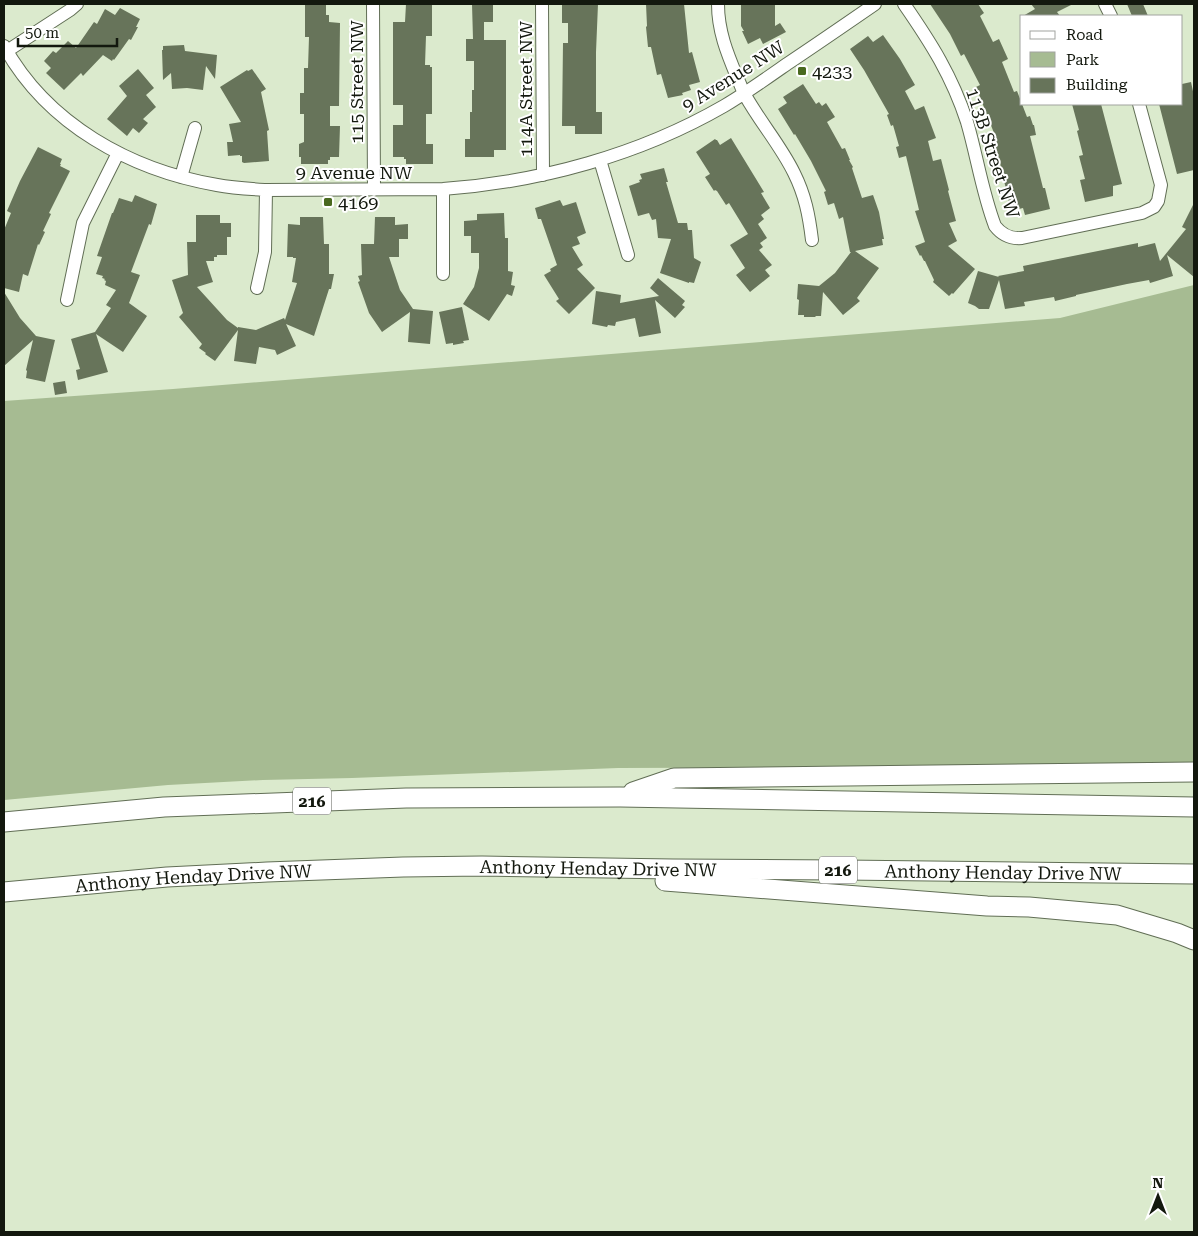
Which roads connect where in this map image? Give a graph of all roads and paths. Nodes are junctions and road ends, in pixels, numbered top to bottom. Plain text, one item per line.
1 (77, 4) edge
2 (373, 4) edge
3 (542, 4) edge
4 (718, 4) edge
5 (875, 4) edge
6 (904, 4) edge
7 (5, 49) edge
8 (744, 94) junction
9 (1139, 105) edge
10 (195, 128) dead end
11 (118, 154) junction
12 (600, 160) junction
13 (543, 175) junction
14 (181, 177) junction
15 (442, 189) junction
16 (266, 190) junction
17 (374, 190) junction
18 (812, 240) dead end
19 (628, 255) dead end
20 (443, 274) dead end
21 (257, 288) dead end
22 (67, 300) dead end
23 (1194, 772) edge
24 (620, 797) junction
25 (1194, 806) edge
26 (4, 822) edge
27 (482, 866) junction
28 (1194, 874) edge
29 (4, 892) edge
30 (1194, 940) edge

1 - 7 street
2 - 17 street, 115 Street NW
3 - 13 street, 114A Street NW
4 - 8 street
5 - 8 street, 9 Avenue NW
6 - 9 street, 113B Street NW
7 - 11 street, 9 Avenue NW
8 - 12 street, 9 Avenue NW
8 - 18 street
10 - 14 street
11 - 14 street, 9 Avenue NW
11 - 22 street
12 - 13 street, 9 Avenue NW
12 - 19 street
13 - 15 street, 9 Avenue NW
14 - 16 street, 9 Avenue NW
15 - 17 street, 9 Avenue NW
15 - 20 street
16 - 17 street, 9 Avenue NW
16 - 21 street
23 - 24 highway
24 - 25 highway, 216
24 - 26 highway, 216
27 - 28 highway, Anthony Henday Drive NW / 216
27 - 29 highway, Anthony Henday Drive NW / 216
27 - 30 highway

